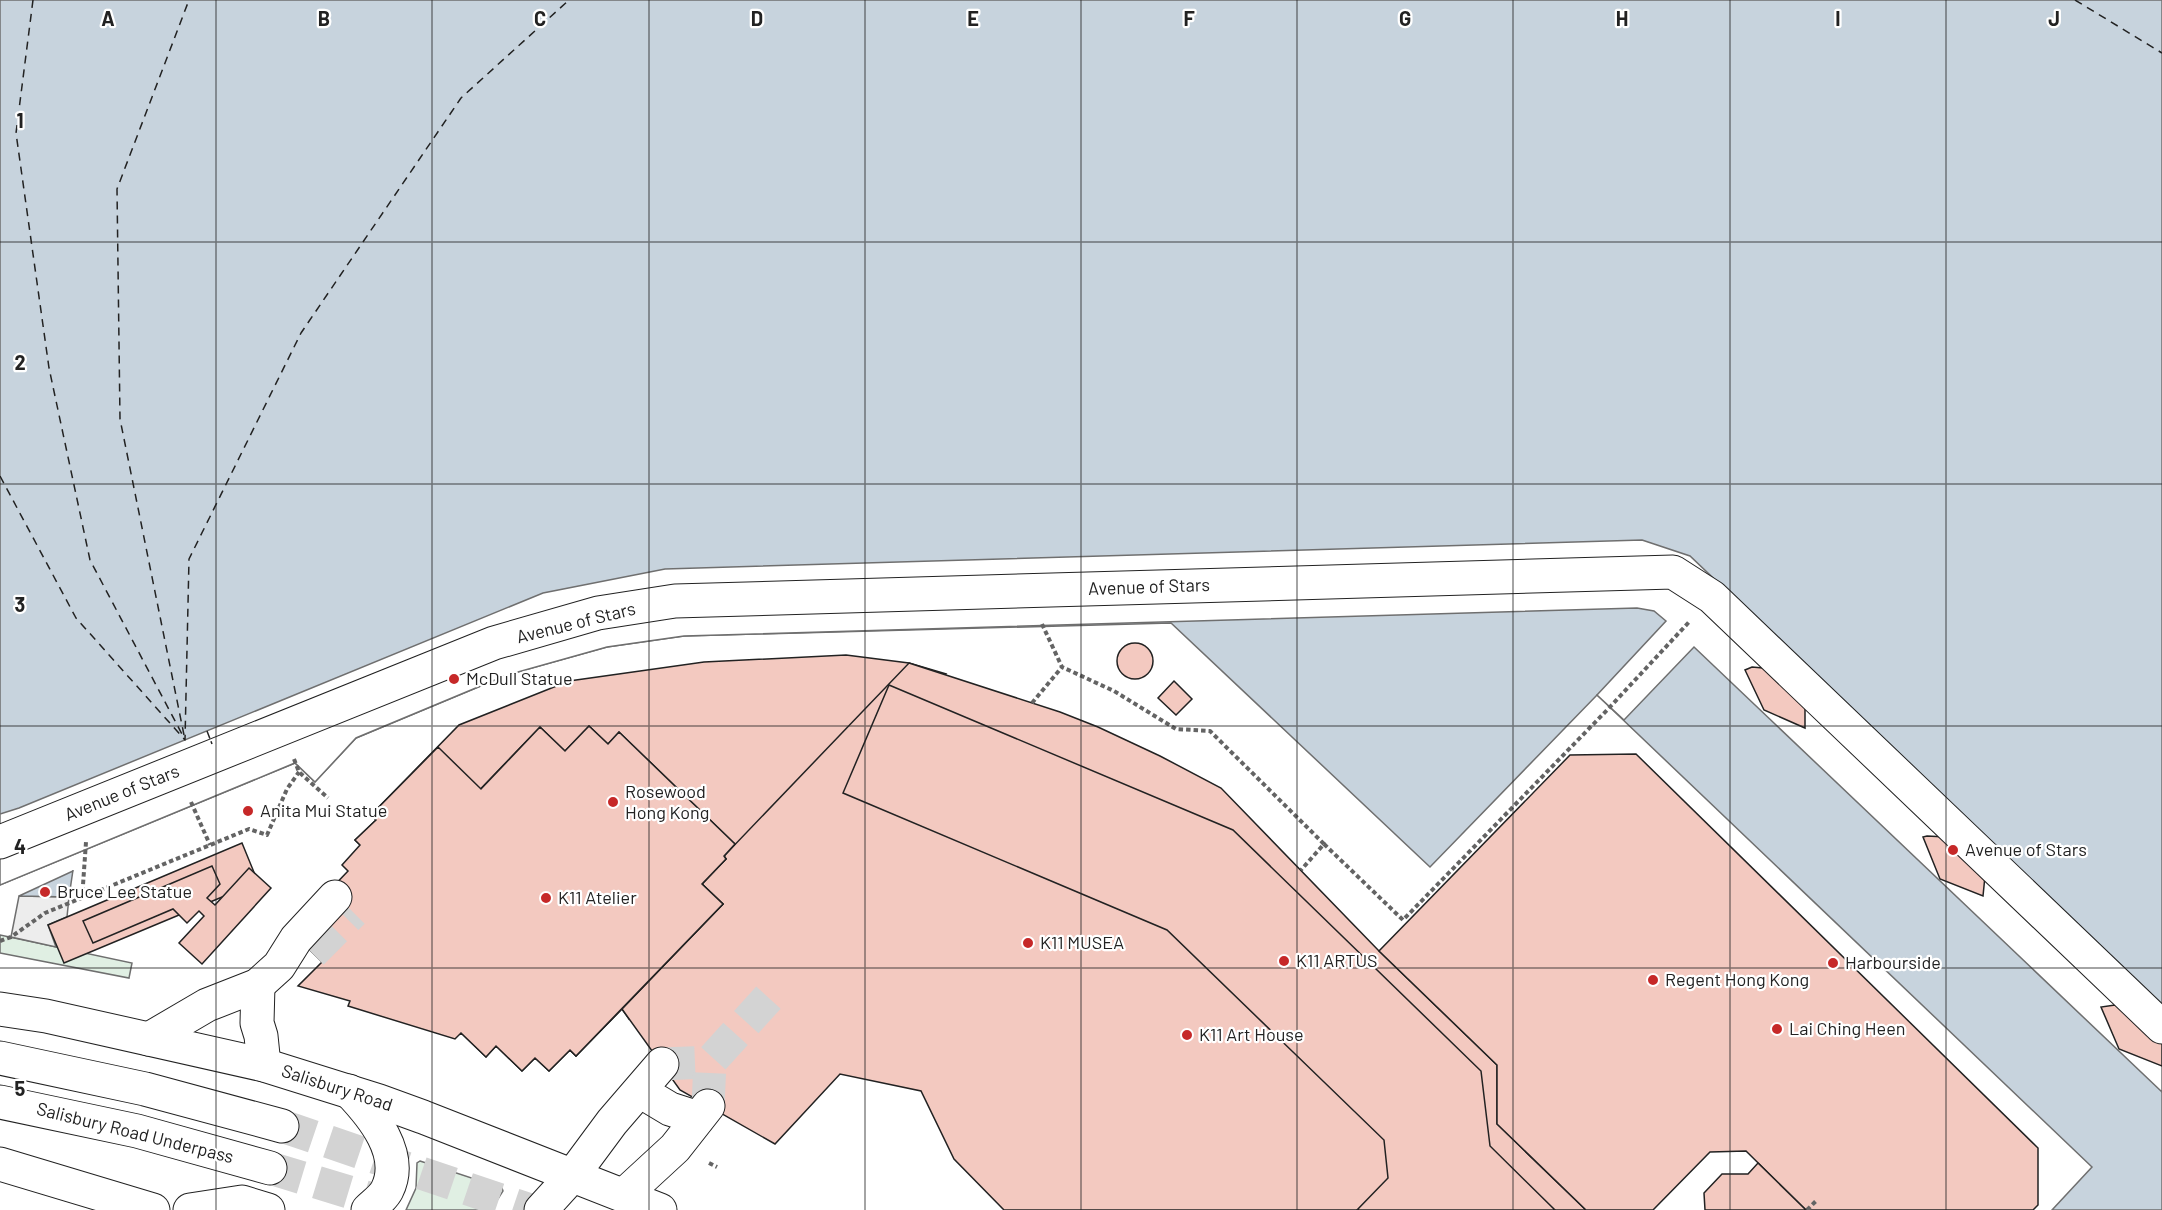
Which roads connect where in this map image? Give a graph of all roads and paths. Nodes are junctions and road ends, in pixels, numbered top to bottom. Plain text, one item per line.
1 (1040, 590) junction
2 (1712, 597) junction
3 (1062, 667) junction
4 (1032, 703) dead end
5 (295, 763) dead end
6 (299, 771) junction
7 (328, 798) dead end
8 (198, 818) dead end
9 (0, 842) edge
10 (1324, 844) junction
11 (210, 845) junction
12 (84, 868) dead end
13 (1301, 870) dead end
14 (335, 897) dead end
15 (82, 898) junction
16 (0, 941) edge
17 (312, 953) tunnel mouth
18 (268, 975) junction
19 (0, 1009) edge
20 (2162, 1027) edge
21 (150, 1039) junction
22 (0, 1058) edge
23 (662, 1064) dead end
24 (264, 1065) junction
25 (349, 1091) junction
26 (640, 1091) junction
27 (0, 1102) edge
28 (282, 1126) tunnel mouth
29 (709, 1163) dead end
30 (0, 1164) edge
31 (270, 1167) tunnel mouth
32 (717, 1167) dead end
33 (572, 1176) junction
34 (1817, 1200) dead end
35 (618, 1203) edge
36 (153, 1210) edge
37 (190, 1210) edge
38 (268, 1210) edge
39 (368, 1210) edge
40 (541, 1210) edge
41 (660, 1210) edge
42 (1807, 1210) edge

1 - 2 street, Avenue of Stars
1 - 3 path
1 - 9 street, Avenue of Stars
2 - 10 path
2 - 20 street, Avenue of Stars
3 - 4 path
3 - 10 path
5 - 6 path
6 - 7 path
6 - 11 path
8 - 11 path
10 - 13 path
11 - 15 path
12 - 15 path
14 - 18 street
15 - 16 path
17 - 18 street
18 - 21 street
18 - 24 street
19 - 21 street, Salisbury Road
21 - 24 street, Salisbury Road
22 - 28 street
23 - 26 street
24 - 25 street, Salisbury Road
25 - 33 street, Salisbury Road
25 - 39 street
26 - 33 street
26 - 35 street
27 - 31 street, Salisbury Road Underpass
29 - 32 path
30 - 36 street
33 - 35 street, Salisbury Road
33 - 40 street
34 - 42 path
35 - 41 street, Salisbury Road
37 - 38 street

